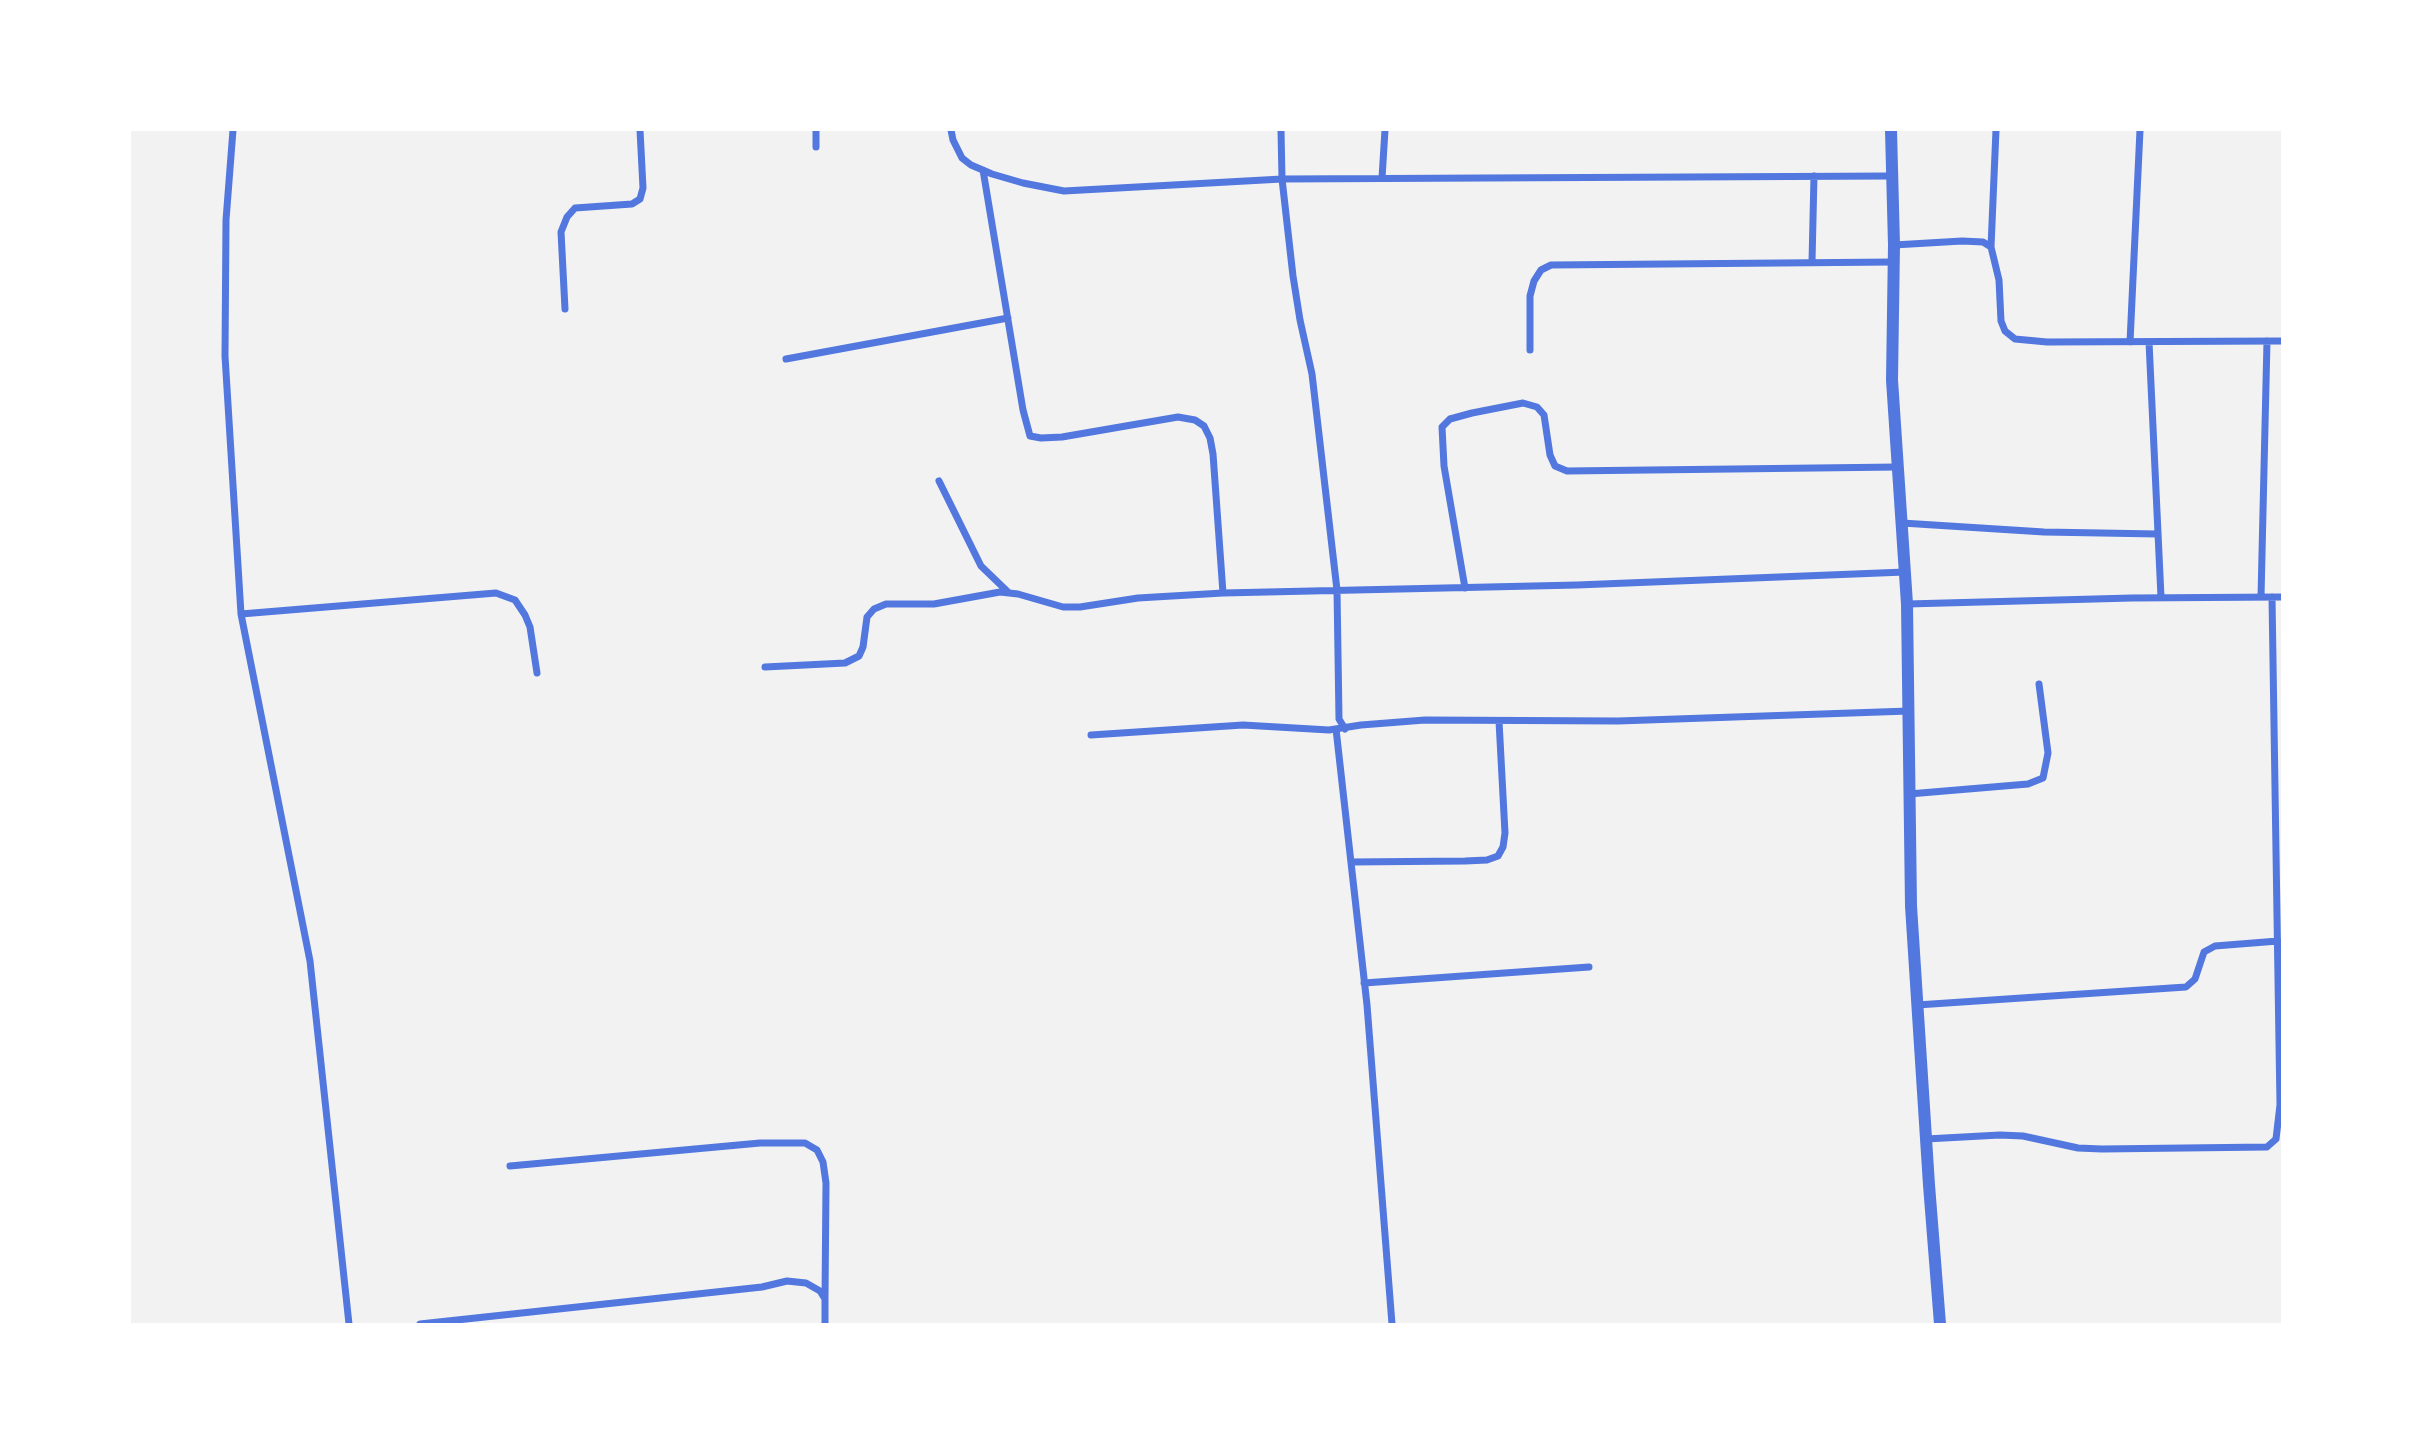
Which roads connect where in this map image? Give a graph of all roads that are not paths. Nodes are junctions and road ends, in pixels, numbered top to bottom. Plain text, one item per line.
1 (233, 130) edge
2 (640, 130) edge
3 (816, 130) edge
4 (951, 130) edge
5 (1281, 130) edge
6 (1385, 130) edge
7 (1891, 130) edge
8 (1996, 130) edge
9 (2140, 130) edge
10 (816, 147) dead end
11 (983, 170) junction
12 (1814, 176) junction
13 (1891, 176) junction
14 (1382, 178) junction
15 (1282, 179) junction
16 (1894, 245) junction
17 (1991, 247) junction
18 (1812, 262) junction
19 (1894, 262) junction
20 (565, 309) dead end
21 (1008, 318) junction
22 (2267, 341) junction
23 (2283, 341) edge
24 (2130, 342) junction
25 (2149, 342) junction
26 (1530, 350) dead end
27 (786, 359) dead end
28 (1898, 467) junction
29 (939, 481) dead end
30 (1902, 523) junction
31 (2158, 534) junction
32 (1905, 572) junction
33 (1465, 587) junction
34 (1338, 590) junction
35 (1009, 593) junction
36 (1223, 593) junction
37 (2161, 597) junction
38 (2261, 597) junction
39 (2272, 597) junction
40 (2283, 597) edge
41 (1907, 604) junction
42 (241, 614) junction
43 (765, 667) dead end
44 (537, 673) dead end
45 (2039, 684) dead end
46 (1909, 711) junction
47 (1499, 721) junction
48 (1340, 729) junction
49 (1091, 735) dead end
50 (1909, 794) junction
51 (1351, 862) junction
52 (2278, 941) junction
53 (1589, 967) dead end
54 (1364, 983) junction
55 (1917, 1004) junction
56 (1926, 1139) junction
57 (510, 1166) dead end
58 (825, 1299) junction
59 (349, 1325) edge
60 (421, 1325) edge
61 (825, 1325) edge
62 (1392, 1325) edge
63 (1940, 1325) edge

1 - 42 street
2 - 20 street
3 - 10 street
4 - 11 street
5 - 15 street
6 - 14 street
7 - 13 street
8 - 17 street
9 - 24 street
11 - 15 street
11 - 21 street
12 - 13 street
12 - 14 street
12 - 18 street
13 - 16 street
14 - 15 street
15 - 34 street
16 - 17 street
16 - 19 street
17 - 24 street
18 - 19 street
18 - 26 street
19 - 28 street
21 - 27 street
21 - 36 street
22 - 23 street
22 - 25 street
22 - 38 street
24 - 25 street
25 - 31 street
28 - 30 street
28 - 33 street
29 - 35 street
30 - 31 street
30 - 32 street
31 - 37 street
32 - 33 street
32 - 41 street
33 - 34 street
34 - 36 street
34 - 48 street
35 - 36 street
35 - 43 street
37 - 38 street
37 - 41 street
38 - 39 street
39 - 40 street
39 - 52 street
41 - 46 street
42 - 44 street
42 - 59 street
45 - 50 street
46 - 47 street
46 - 50 street
47 - 48 street
47 - 51 street
48 - 49 street
48 - 51 street
50 - 55 street
51 - 54 street
52 - 55 street
52 - 56 street
53 - 54 street
54 - 62 street
55 - 56 street
56 - 63 street
57 - 58 street
58 - 60 street
58 - 61 street

